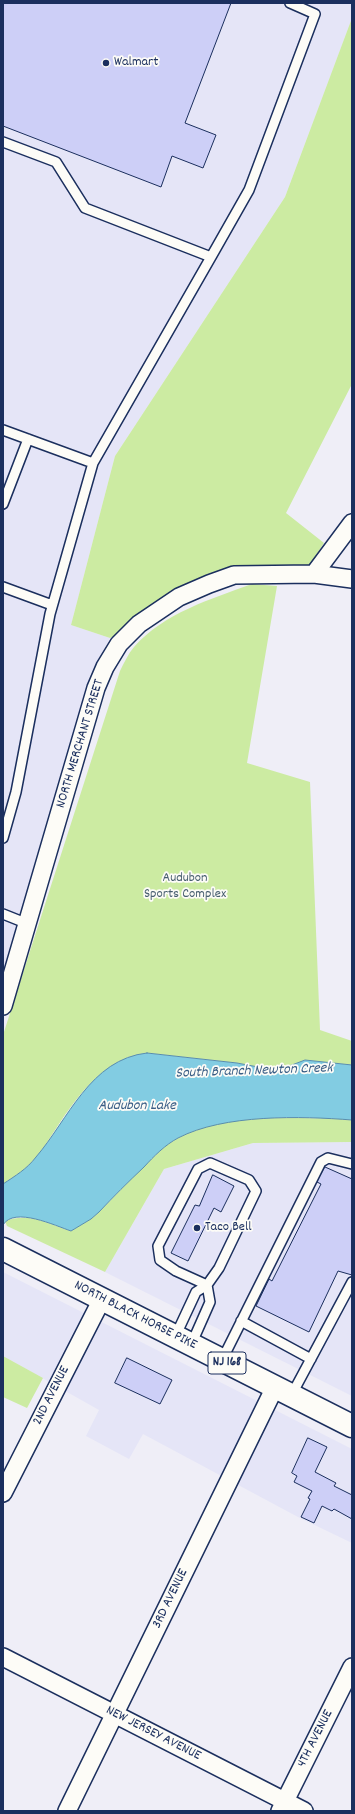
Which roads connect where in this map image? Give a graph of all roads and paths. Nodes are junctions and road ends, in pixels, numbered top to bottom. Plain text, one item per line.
1 (290, 3) edge
2 (3, 142) edge
3 (211, 257) junction
4 (3, 430) edge
5 (28, 439) junction
6 (93, 463) junction
7 (3, 504) edge
8 (352, 523) edge
9 (314, 574) junction
10 (352, 579) edge
11 (3, 587) edge
12 (52, 605) junction
13 (3, 838) edge
14 (3, 914) edge
15 (28, 924) junction
16 (3, 1006) edge
17 (352, 1164) edge
18 (6, 1251) edge
19 (352, 1282) edge
20 (207, 1285) junction
21 (102, 1299) junction
22 (241, 1321) junction
23 (183, 1341) junction
24 (311, 1358) junction
25 (222, 1361) junction
26 (283, 1392) junction
27 (352, 1426) edge
28 (3, 1493) edge
29 (3, 1656) edge
30 (352, 1667) edge
31 (114, 1714) junction
32 (282, 1806) edge
33 (67, 1811) edge
34 (304, 1811) edge

1 - 3 lane
2 - 3 lane
3 - 6 lane
4 - 5 lane
5 - 6 lane
5 - 7 lane
6 - 12 lane
8 - 9 street
9 - 10 street, NORTH MERCHANT STREET
9 - 15 street, NORTH MERCHANT STREET
11 - 12 lane
12 - 13 lane
14 - 15 lane
15 - 16 street, NORTH MERCHANT STREET
17 - 22 lane
18 - 21 main road, NORTH BLACK HORSE PIKE / NJ 168
19 - 24 lane
20 - 20 lane
20 - 23 lane
20 - 23 lane
21 - 23 main road, NORTH BLACK HORSE PIKE / NJ 168
21 - 28 street, 2ND AVENUE
22 - 24 lane
22 - 25 lane
23 - 25 main road, NORTH BLACK HORSE PIKE / NJ 168
24 - 26 lane
25 - 26 main road, NORTH BLACK HORSE PIKE / NJ 168
26 - 27 main road, NORTH BLACK HORSE PIKE / NJ 168
26 - 31 street, 3RD AVENUE
29 - 31 street, NEW JERSEY AVENUE
30 - 32 street, 4TH AVENUE
31 - 32 street, NEW JERSEY AVENUE
31 - 33 street, 3RD AVENUE
32 - 34 street, NEW JERSEY AVENUE

